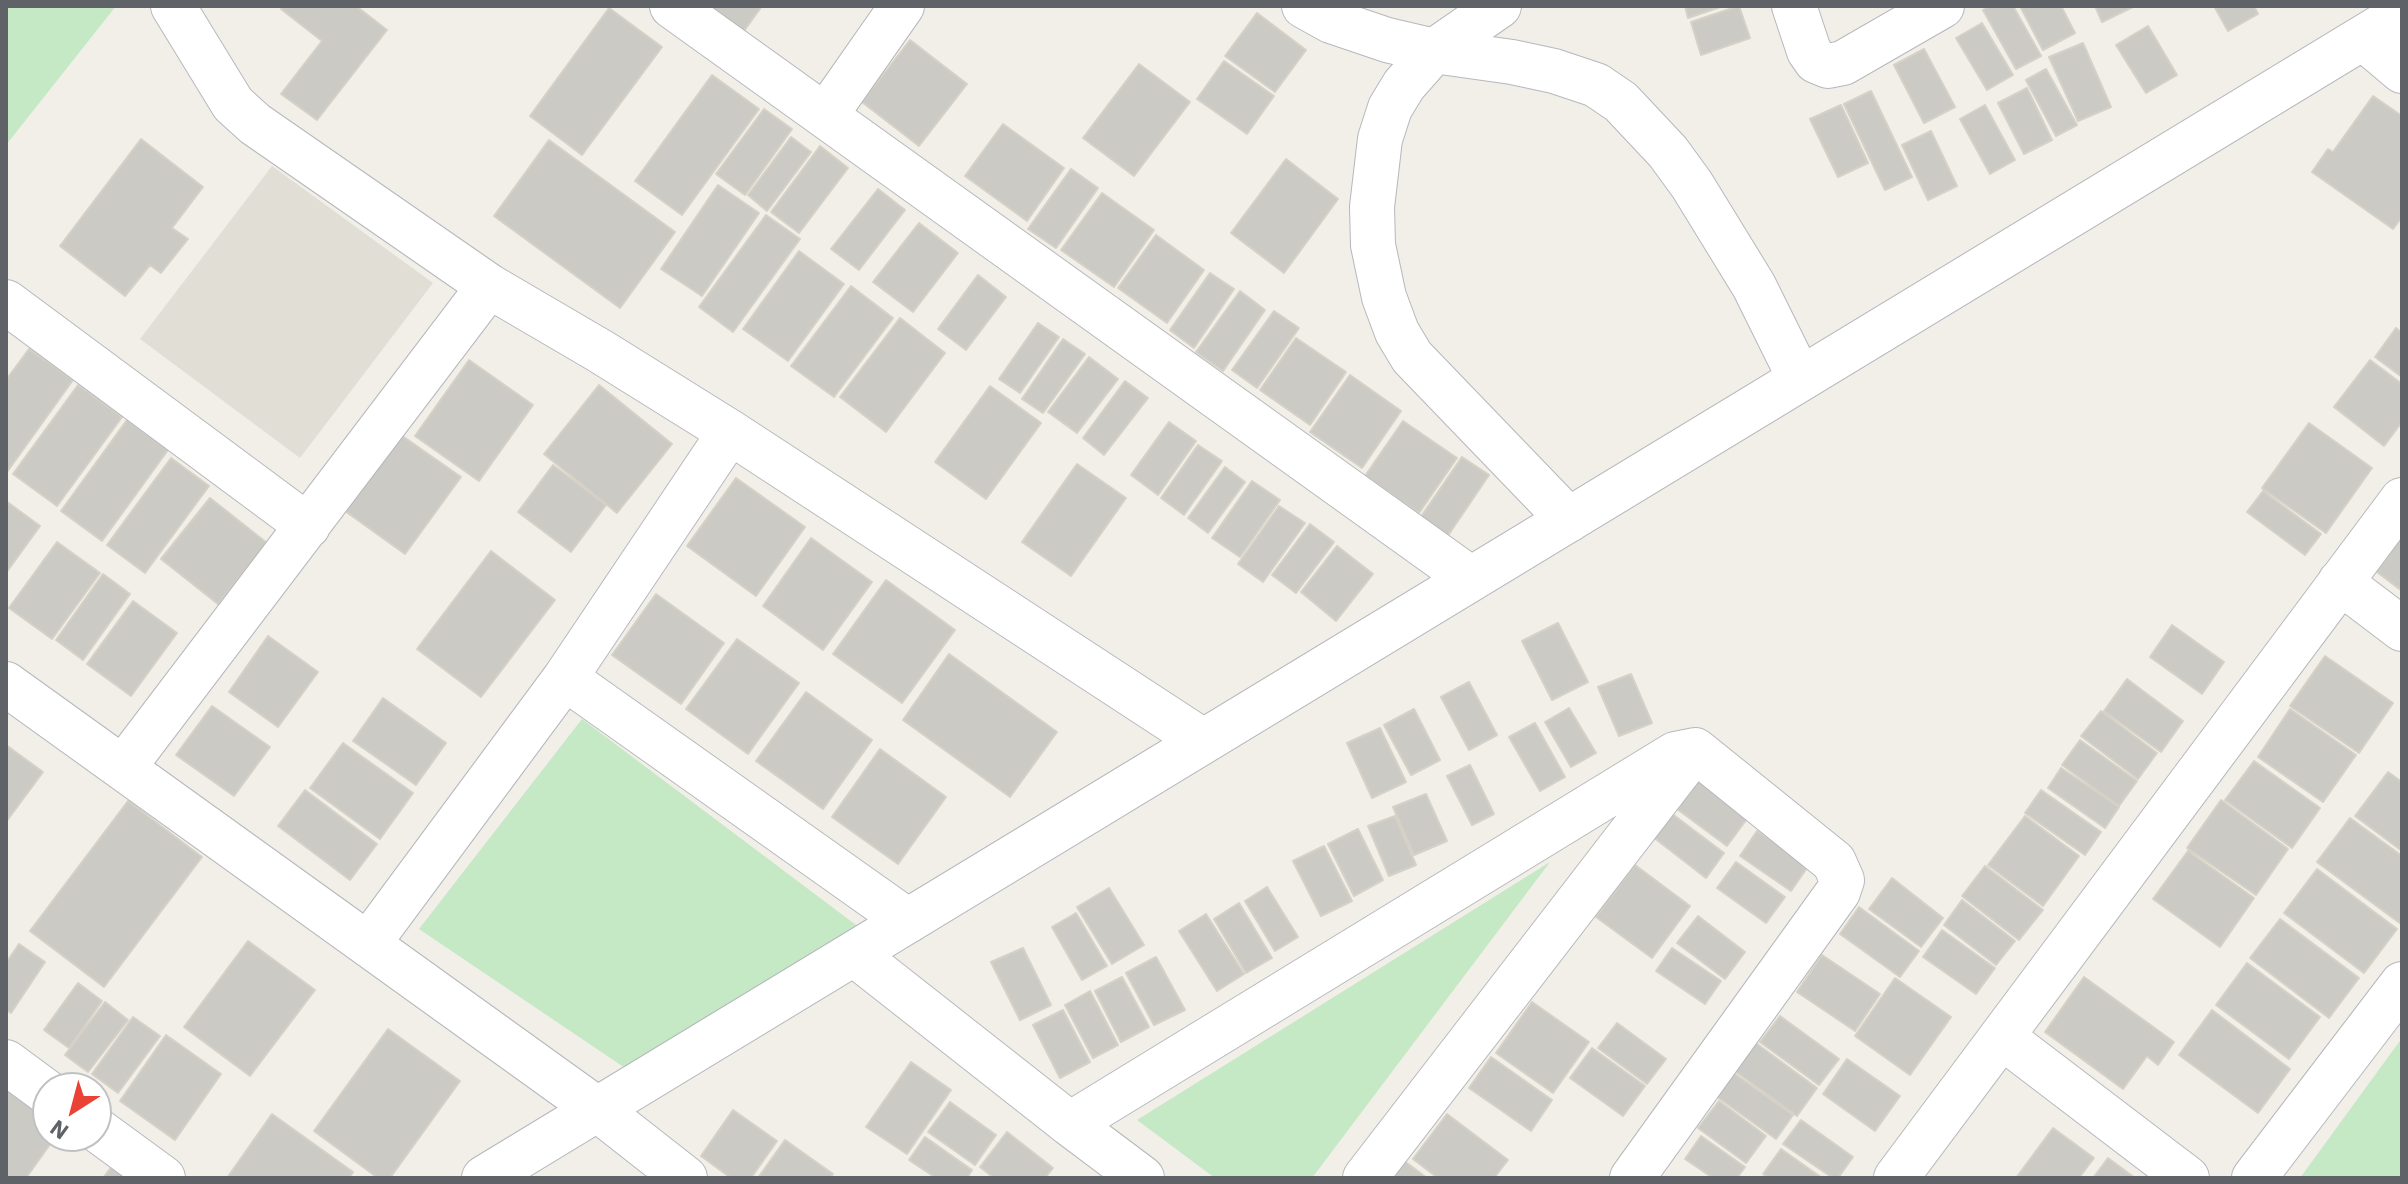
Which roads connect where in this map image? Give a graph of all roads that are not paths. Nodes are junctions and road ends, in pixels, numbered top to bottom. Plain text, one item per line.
1 (173, 6) edge
2 (672, 6) edge
3 (902, 6) edge
4 (1304, 6) edge
5 (1499, 6) edge
6 (1794, 6) edge
7 (1942, 6) edge
8 (2402, 14) edge
9 (2363, 38) junction
10 (1434, 51) junction
11 (2402, 71) edge
12 (825, 116) junction
13 (489, 286) junction
14 (6, 302) edge
15 (1800, 379) junction
16 (730, 432) junction
17 (2402, 500) edge
18 (1569, 520) junction
19 (308, 526) junction
20 (1471, 579) junction
21 (2340, 582) junction
22 (2402, 629) edge
23 (565, 678) junction
24 (6, 684) edge
25 (1203, 741) junction
26 (1695, 750) junction
27 (123, 768) junction
28 (908, 921) junction
29 (368, 944) junction
30 (854, 954) junction
31 (2402, 984) edge
32 (2002, 1037) junction
33 (6, 1062) edge
34 (32, 1081) edge
35 (597, 1109) junction
36 (1070, 1124) junction
37 (112, 1141) edge
38 (163, 1178) edge
39 (484, 1178) edge
40 (685, 1178) edge
41 (1142, 1178) edge
42 (1365, 1178) edge
43 (1632, 1178) edge
44 (1896, 1178) edge
45 (2187, 1178) edge
46 (2254, 1178) edge

1 - 13 street
2 - 12 street
3 - 12 street
4 - 10 street
5 - 10 street
6 - 7 street
8 - 9 street
9 - 11 street
9 - 15 street
10 - 15 street
10 - 18 street
12 - 20 street
13 - 16 street
13 - 19 street
14 - 19 street
15 - 18 street
16 - 23 street
16 - 25 street
17 - 21 street
18 - 20 street
19 - 27 street
20 - 25 street
21 - 22 street
21 - 32 street
23 - 28 street
23 - 29 street
24 - 27 street
25 - 28 street
26 - 36 street
26 - 42 street
26 - 43 street
27 - 29 street
28 - 30 street
29 - 35 street
30 - 35 street
30 - 36 street
31 - 46 street
32 - 44 street
32 - 45 street
33 - 34 street
35 - 39 street
35 - 40 street
36 - 41 street
37 - 38 street

